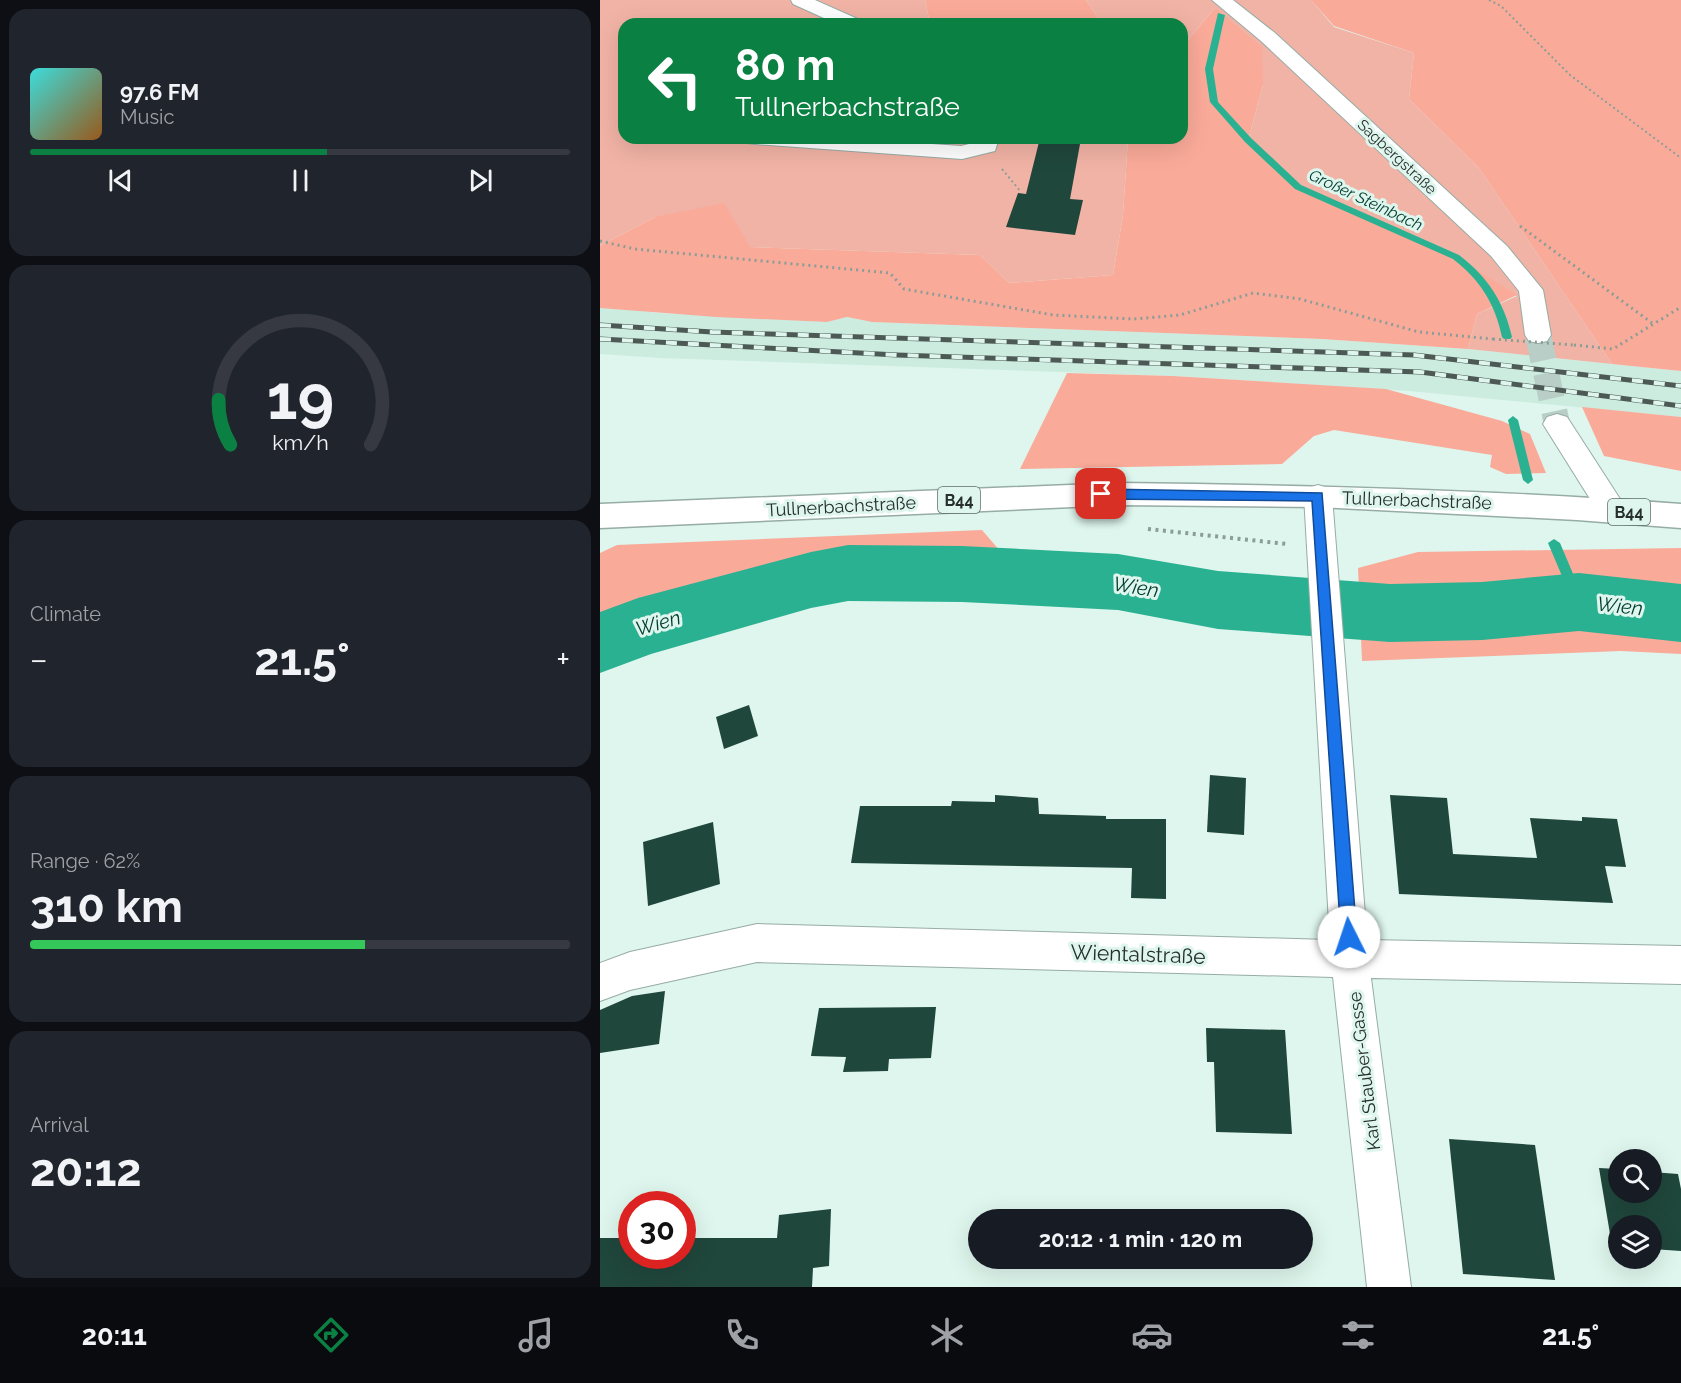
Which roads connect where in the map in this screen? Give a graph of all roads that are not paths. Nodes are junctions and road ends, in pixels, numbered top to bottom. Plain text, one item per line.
1 (800, 0) edge
2 (1221, 0) edge
3 (840, 18) edge
4 (838, 144) edge
5 (987, 144) edge
6 (1538, 335) tunnel mouth
7 (1557, 424) tunnel mouth
8 (1318, 496) junction
9 (1612, 510) junction
10 (600, 516) edge
11 (1681, 516) edge
12 (1350, 959) junction
13 (1681, 965) edge
14 (600, 981) edge
15 (1389, 1287) edge

1 - 3 street
2 - 6 street, Sagbergstraße
4 - 5 street
7 - 9 street
8 - 9 main road, Tullnerbachstraße / B44
8 - 10 main road, Tullnerbachstraße / B44
8 - 12 street, Karl Stauber-Gasse
9 - 11 main road, B44
12 - 13 street, Wientalstraße
12 - 14 street, Wientalstraße
12 - 15 street, Karl Stauber-Gasse

